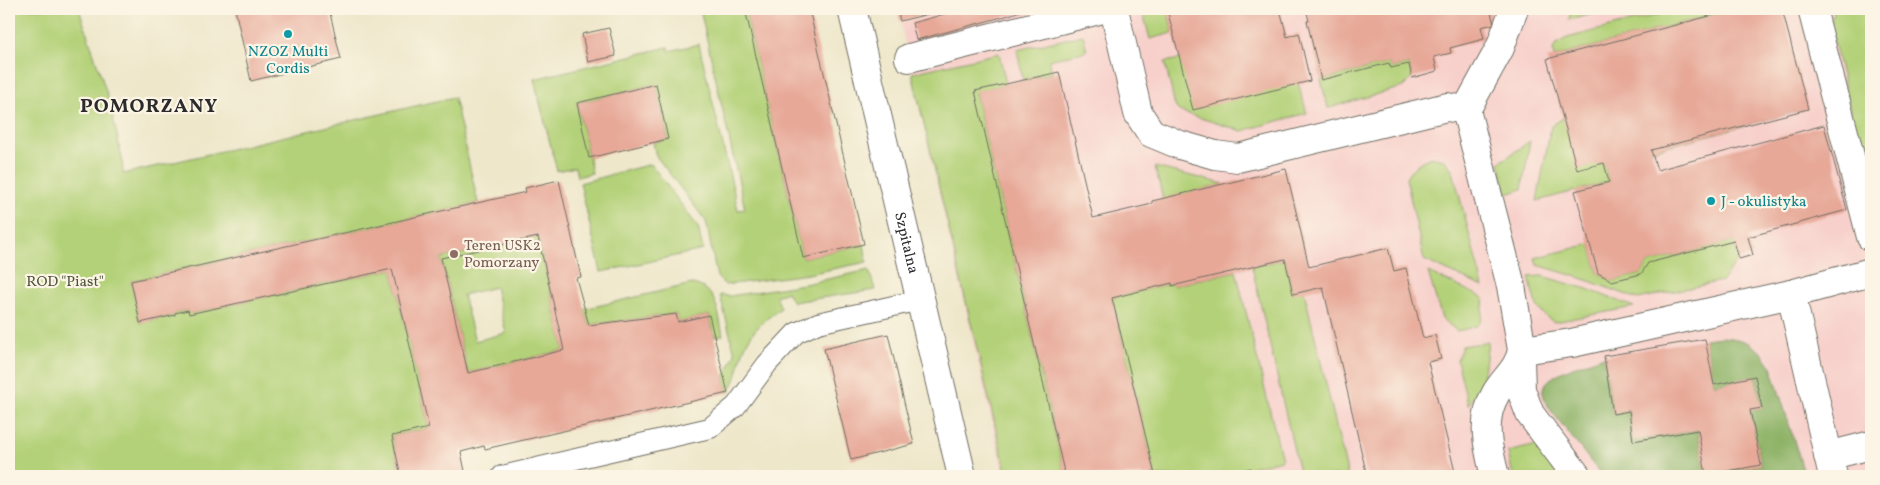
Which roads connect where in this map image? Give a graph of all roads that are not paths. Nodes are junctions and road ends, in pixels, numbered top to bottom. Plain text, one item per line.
1 (852, 9) edge
2 (1104, 9) edge
3 (1114, 9) edge
4 (1514, 9) edge
5 (1812, 9) edge
6 (909, 58) dead end
7 (1466, 110) junction
8 (1871, 237) edge
9 (1871, 272) edge
10 (1791, 294) junction
11 (920, 300) junction
12 (1521, 355) junction
13 (1871, 445) edge
14 (1830, 466) edge
15 (502, 476) edge
16 (962, 476) edge
17 (1495, 476) edge
18 (1577, 476) edge

1 - 11 street, Szpitalna
2 - 6 street
3 - 7 street
4 - 7 street
5 - 8 street
7 - 12 street
9 - 10 street
10 - 12 street
10 - 14 street
11 - 15 lane
11 - 16 street, Szpitalna
12 - 17 street
12 - 18 street
13 - 14 street

